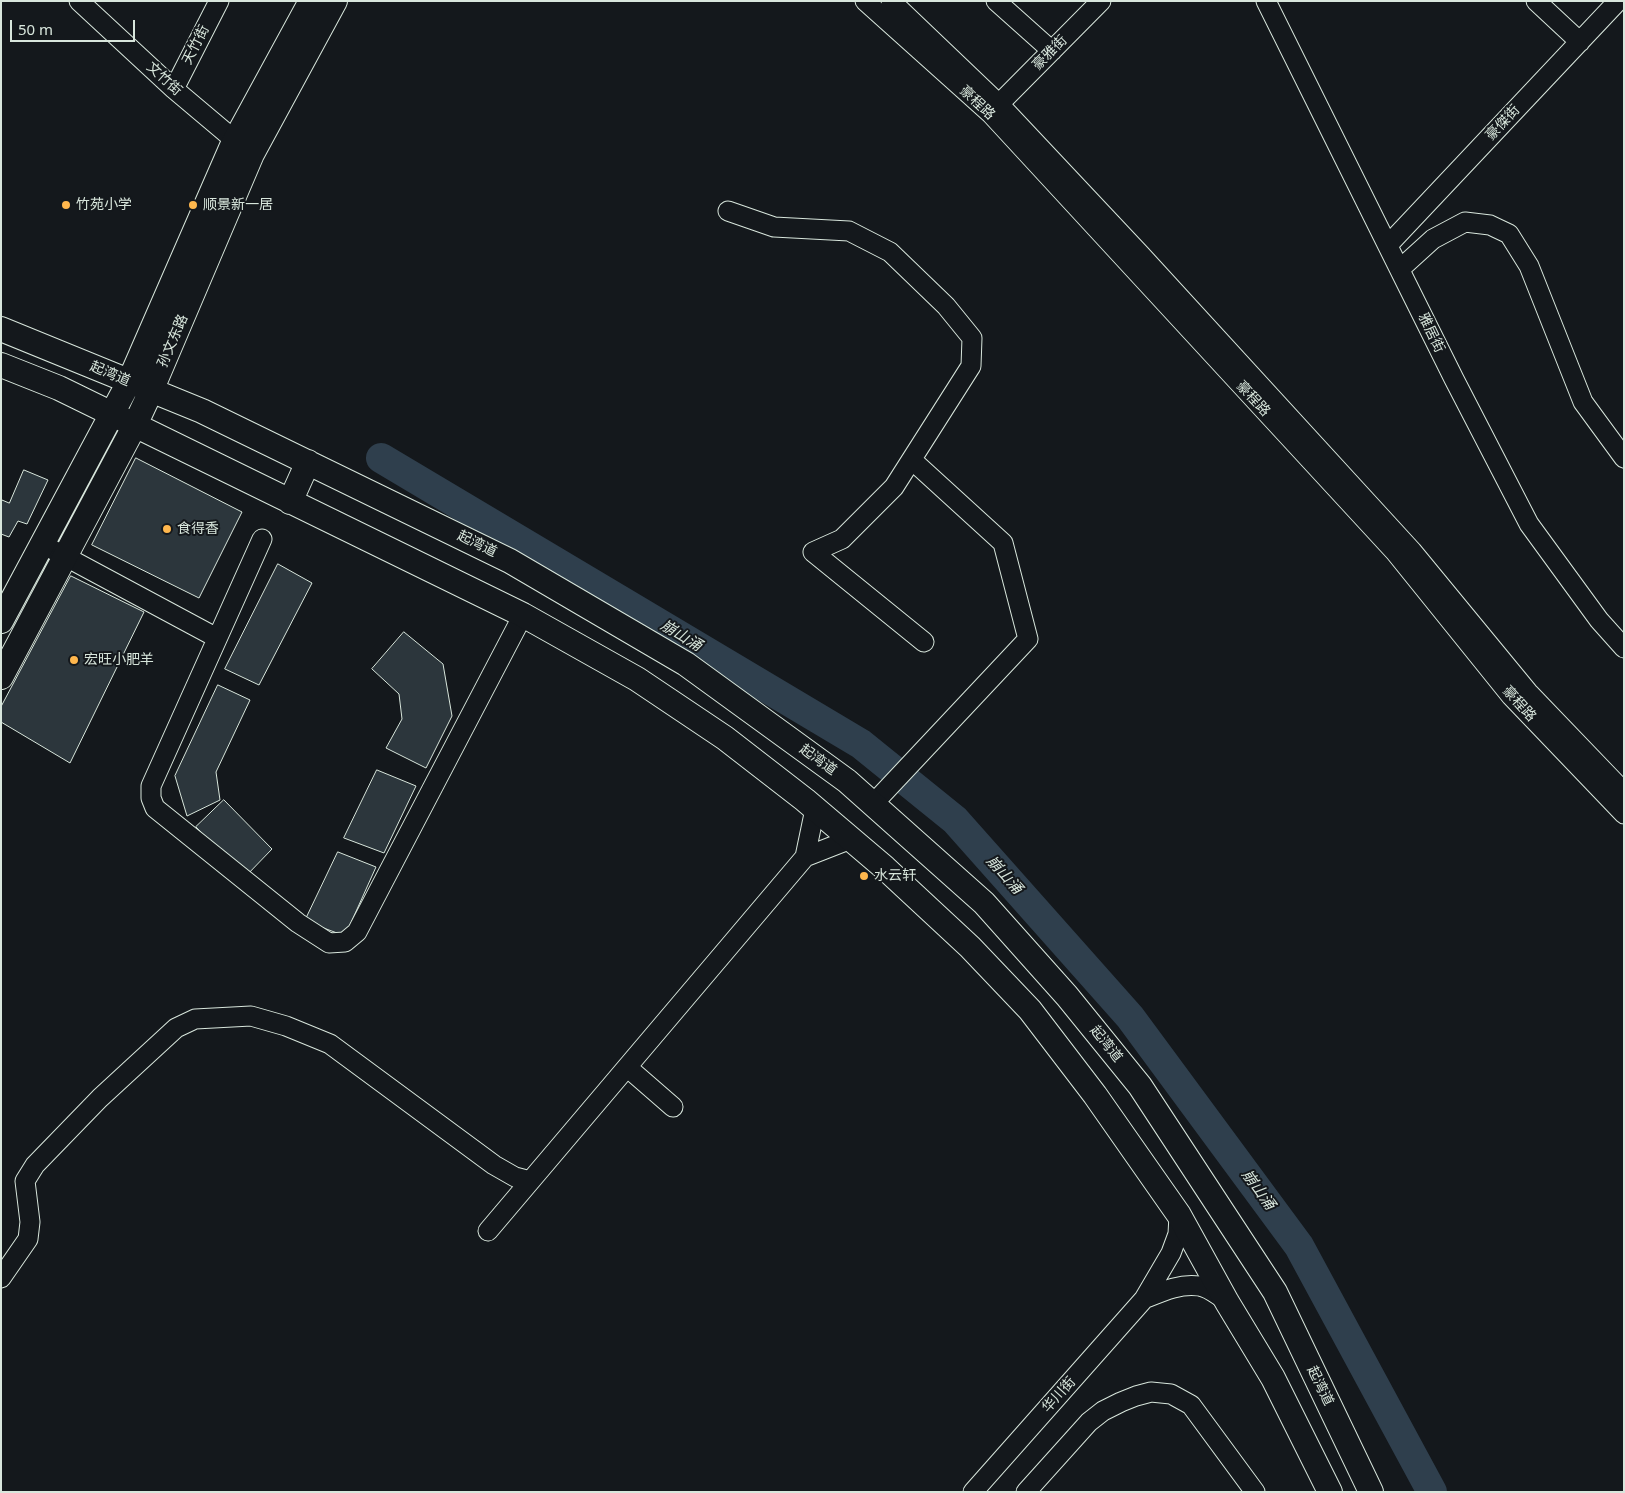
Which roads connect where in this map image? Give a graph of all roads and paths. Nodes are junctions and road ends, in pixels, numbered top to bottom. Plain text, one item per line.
1 (79, 1) edge
2 (219, 1) edge
3 (311, 1) edge
4 (335, 1) edge
5 (865, 1) edge
6 (891, 1) edge
7 (996, 1) edge
8 (1100, 1) edge
9 (1266, 1) edge
10 (1536, 1) edge
11 (1618, 1) edge
12 (1580, 42) junction
13 (1052, 51) junction
14 (174, 89) junction
15 (999, 104) junction
16 (244, 147) junction
17 (728, 211) dead end
18 (1388, 245) junction
19 (1400, 269) junction
20 (1, 329) edge
21 (1, 365) edge
22 (129, 382) junction
23 (151, 391) junction
24 (112, 414) junction
25 (135, 425) junction
26 (1624, 458) edge
27 (912, 460) junction
28 (308, 462) junction
29 (290, 502) junction
30 (262, 539) dead end
31 (42, 544) junction
32 (65, 557) junction
33 (523, 615) junction
34 (1, 621) edge
35 (218, 638) junction
36 (924, 642) dead end
37 (1624, 648) edge
38 (1, 677) edge
39 (1624, 792) edge
40 (880, 796) junction
41 (815, 809) junction
42 (1624, 814) edge
43 (851, 839) junction
44 (805, 857) junction
45 (627, 1066) junction
46 (673, 1107) dead end
47 (530, 1181) junction
48 (1179, 1215) junction
49 (488, 1231) dead end
50 (1, 1278) edge
51 (1144, 1299) junction
52 (1227, 1302) junction
53 (973, 1492) edge
54 (1026, 1492) edge
55 (1255, 1492) edge
56 (1330, 1492) edge
57 (1371, 1492) edge

1 - 14 street, 文竹街
2 - 14 street, 天竹街
3 - 16 main road, 孙文东路
4 - 16 main road, 孙文东路
5 - 42 street, 豪程路
6 - 15 street, 豪程路
7 - 13 street
8 - 13 street, 豪雅街
9 - 18 street, 雅居街
10 - 12 street
11 - 12 street, 豪傑街
12 - 18 street, 豪傑街
13 - 15 street, 豪雅街
14 - 16 street, 文竹街
15 - 39 street, 豪程路
16 - 22 main road, 孙文东路
16 - 23 main road, 孙文东路
17 - 27 street
18 - 19 street, 雅居街
19 - 26 street
19 - 37 street, 雅居街
20 - 22 main road, 起湾道
21 - 24 main road
22 - 23 main road, 起湾道
22 - 24 main road, 孙文东路
23 - 25 main road, 孙文东路
23 - 28 main road, 起湾道
24 - 25 main road
24 - 31 main road, 孙文东路
25 - 29 main road
25 - 32 main road, 孙文东路
27 - 36 street
27 - 40 street
28 - 29 main road
28 - 40 main road, 起湾道
29 - 33 main road
30 - 35 street
31 - 32 street
31 - 34 main road, 孙文东路
32 - 35 street
32 - 38 main road, 孙文东路
33 - 35 street
33 - 41 main road
40 - 57 main road, 起湾道
41 - 43 main road
41 - 44 street
43 - 44 street
43 - 48 main road
44 - 45 street
45 - 46 street
45 - 47 street
47 - 49 street
47 - 50 street
48 - 51 street, 华川街
48 - 52 main road
51 - 52 street, 华川街
51 - 53 street, 华川街
52 - 56 main road
54 - 55 street

